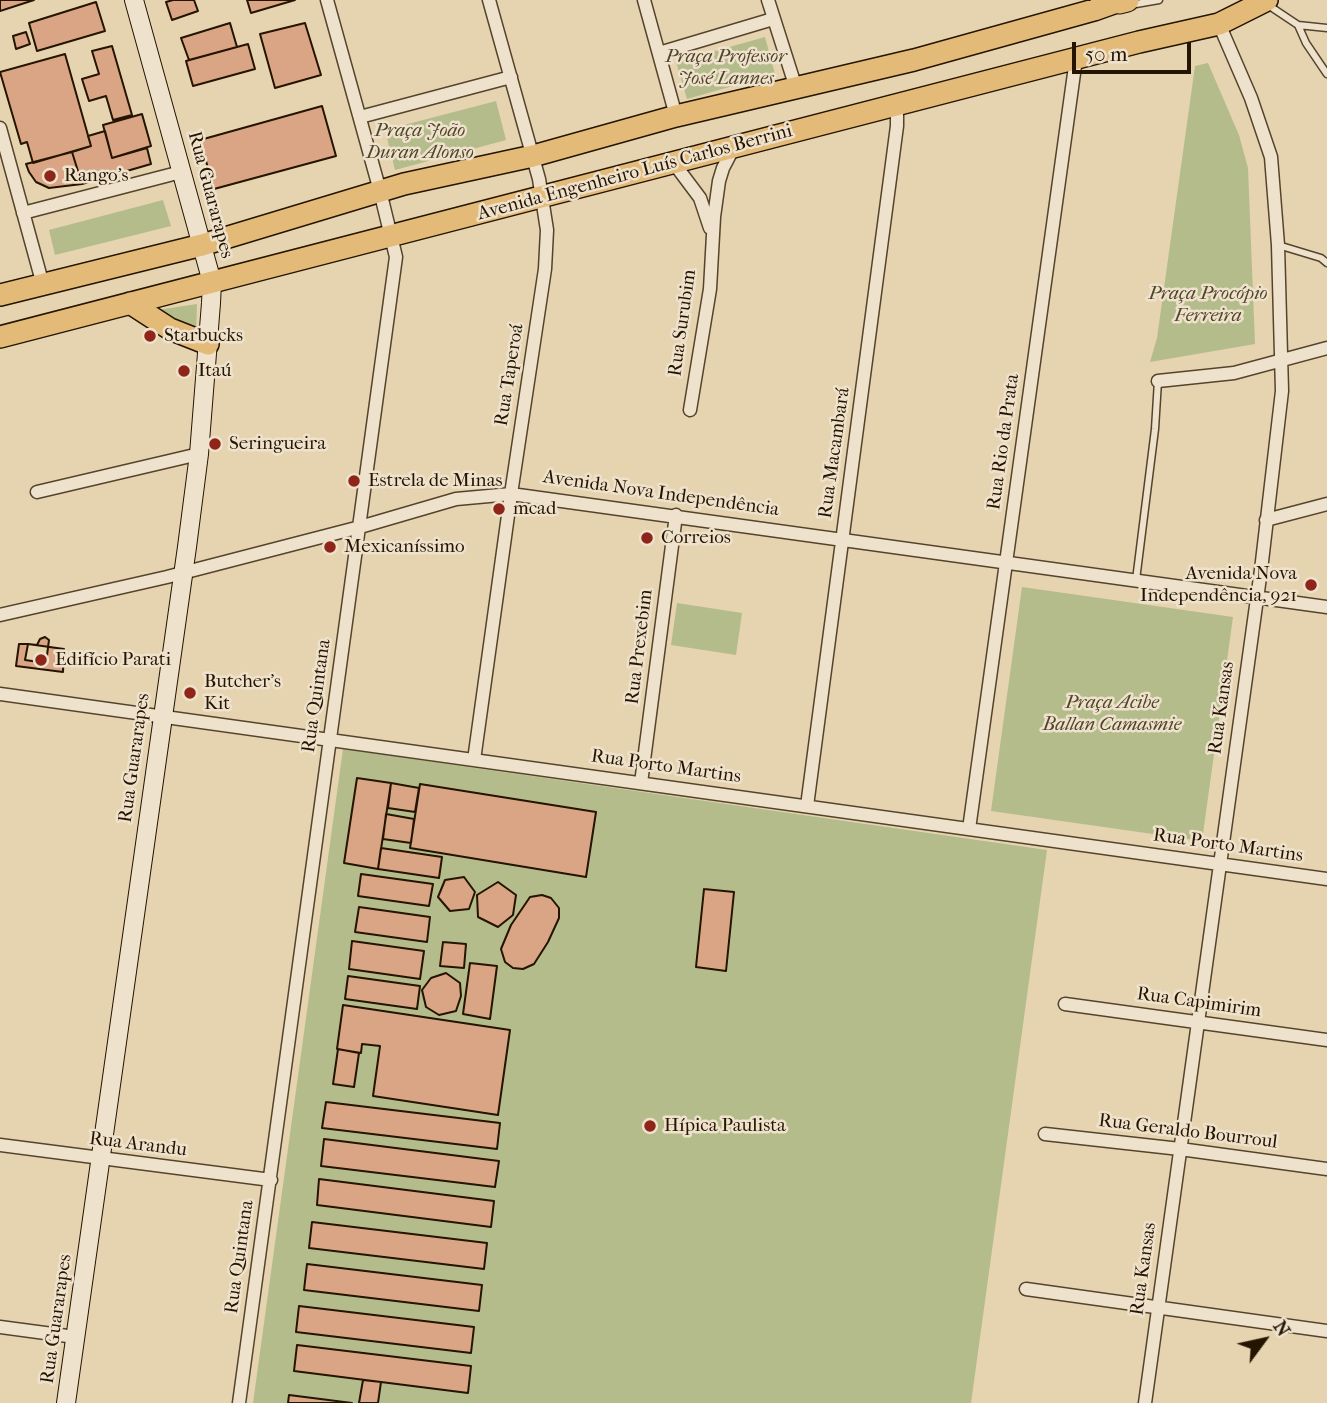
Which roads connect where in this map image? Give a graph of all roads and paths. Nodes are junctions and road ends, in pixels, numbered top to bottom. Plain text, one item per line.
1 (134, 0) edge
2 (327, 0) edge
3 (489, 0) edge
4 (644, 0) edge
5 (768, 0) edge
6 (1159, 0) edge
7 (1123, 1) edge
8 (1265, 1) edge
9 (1094, 10) junction
10 (773, 19) junction
11 (1219, 24) junction
12 (1298, 24) junction
13 (1327, 28) edge
14 (659, 53) junction
15 (1076, 59) junction
16 (1327, 74) edge
17 (511, 77) junction
18 (796, 88) junction
19 (897, 105) junction
20 (677, 116) junction
21 (360, 117) junction
22 (0, 128) edge
23 (735, 146) junction
24 (533, 156) junction
25 (673, 162) junction
26 (181, 172) junction
27 (380, 191) junction
28 (542, 198) junction
29 (23, 213) junction
30 (392, 237) junction
31 (712, 241) junction
32 (202, 245) junction
33 (1278, 245) junction
34 (1327, 263) edge
35 (212, 282) junction
36 (43, 285) junction
37 (0, 295) edge
38 (130, 303) junction
39 (0, 337) edge
40 (208, 344) junction
41 (1327, 348) edge
42 (1283, 360) junction
43 (1158, 381) joint
44 (690, 410) dead end
45 (199, 454) junction
46 (37, 492) dead end
47 (511, 494) junction
48 (1327, 504) edge
49 (676, 515) junction
50 (1266, 520) junction
51 (360, 527) junction
52 (843, 539) junction
53 (1007, 561) junction
54 (182, 572) junction
55 (1136, 580) junction
56 (1256, 597) junction
57 (1327, 607) edge
58 (0, 615) edge
59 (0, 694) edge
60 (162, 717) junction
61 (331, 740) junction
62 (474, 760) junction
63 (641, 783) junction
64 (807, 806) junction
65 (969, 829) junction
66 (1220, 864) junction
67 (1327, 879) edge
68 (1065, 1004) dead end
69 (1198, 1022) junction
70 (1327, 1040) edge
71 (1045, 1134) dead end
72 (0, 1145) edge
73 (1180, 1149) junction
74 (100, 1160) junction
75 (1327, 1170) edge
76 (271, 1180) junction
77 (1026, 1289) dead end
78 (1158, 1308) junction
79 (0, 1327) edge
80 (1327, 1331) edge
81 (75, 1337) junction
82 (66, 1403) edge
83 (239, 1403) edge
84 (1145, 1403) edge

1 - 26 street, Rua Guararapes
2 - 21 street, Rua Quintana
3 - 17 street, Rua Taperoá
4 - 14 street
5 - 10 street
6 - 9 lane
7 - 9 main road
8 - 11 main road, Avenida Engenheiro Luís Carlos Berrini
8 - 12 lane
9 - 18 main road
10 - 14 street
10 - 18 street
11 - 15 main road, Avenida Engenheiro Luís Carlos Berrini
11 - 33 street, Rua Kansas
12 - 13 lane
12 - 16 lane
14 - 20 street
15 - 19 main road, Avenida Engenheiro Luís Carlos Berrini
15 - 53 street, Rua Rio da Prata
17 - 21 street
17 - 24 street, Rua Taperoá
18 - 20 main road
19 - 23 main road, Avenida Engenheiro Luís Carlos Berrini
19 - 52 street, Rua Macambará
20 - 24 main road
21 - 27 street, Rua Quintana
22 - 29 street
23 - 25 main road, Avenida Engenheiro Luís Carlos Berrini
23 - 31 street, Rua Surubim
24 - 27 main road
24 - 28 street, Rua Taperoá
25 - 28 main road, Avenida Engenheiro Luís Carlos Berrini
25 - 31 street, Rua Surubim
26 - 29 street
26 - 32 street, Rua Guararapes
27 - 30 street, Rua Quintana
27 - 32 main road
28 - 30 main road, Avenida Engenheiro Luís Carlos Berrini
28 - 47 street, Rua Taperoá
29 - 36 street
30 - 35 main road, Avenida Engenheiro Luís Carlos Berrini
30 - 51 street, Rua Quintana
31 - 44 street, Rua Surubim
32 - 35 street, Rua Guararapes
32 - 36 main road
33 - 34 lane
33 - 42 street, Rua Kansas
35 - 38 main road, Avenida Engenheiro Luís Carlos Berrini
35 - 40 street, Rua Guararapes
36 - 37 main road
38 - 39 main road, Avenida Engenheiro Luís Carlos Berrini
38 - 40 main road
40 - 45 street, Rua Guararapes
41 - 42 street
42 - 43 street
42 - 50 street, Rua Kansas
43 - 55 lane
45 - 46 street
45 - 54 street, Rua Guararapes
47 - 49 street, Avenida Nova Independência
47 - 51 street, Avenida Nova Independência
47 - 62 street, Rua Taperoá
48 - 50 street
49 - 52 street, Avenida Nova Independência
49 - 63 street, Rua Prexebim
50 - 56 street, Rua Kansas
51 - 54 street, Avenida Nova Independência
51 - 61 street, Rua Quintana
52 - 53 street, Avenida Nova Independência
52 - 64 street, Rua Macambará
53 - 55 street, Avenida Nova Independência
53 - 65 street, Rua Rio da Prata
54 - 58 street, Avenida Nova Independência
54 - 60 street, Rua Guararapes
55 - 56 street, Avenida Nova Independência
56 - 57 street, Avenida Nova Independência
56 - 66 street, Rua Kansas
59 - 60 street, Rua Porto Martins
60 - 61 street, Rua Porto Martins
60 - 74 street, Rua Guararapes
61 - 62 street, Rua Porto Martins
61 - 76 street, Rua Quintana
62 - 63 street, Rua Porto Martins
63 - 64 street, Rua Porto Martins
64 - 65 street, Rua Porto Martins
65 - 66 street, Rua Porto Martins
66 - 67 street, Rua Porto Martins
66 - 69 street, Rua Kansas
68 - 69 street, Rua Capimirim
69 - 70 street, Rua Capimirim
69 - 73 street, Rua Kansas
71 - 73 street, Rua Geraldo Bourroul
72 - 74 street, Rua Arandu
73 - 75 street, Rua Geraldo Bourroul
73 - 78 street, Rua Kansas
74 - 76 street, Rua Arandu
74 - 81 street, Rua Guararapes
76 - 83 street, Rua Quintana
77 - 78 street
78 - 80 street
78 - 84 street, Rua Kansas
79 - 81 street
81 - 82 street, Rua Guararapes

